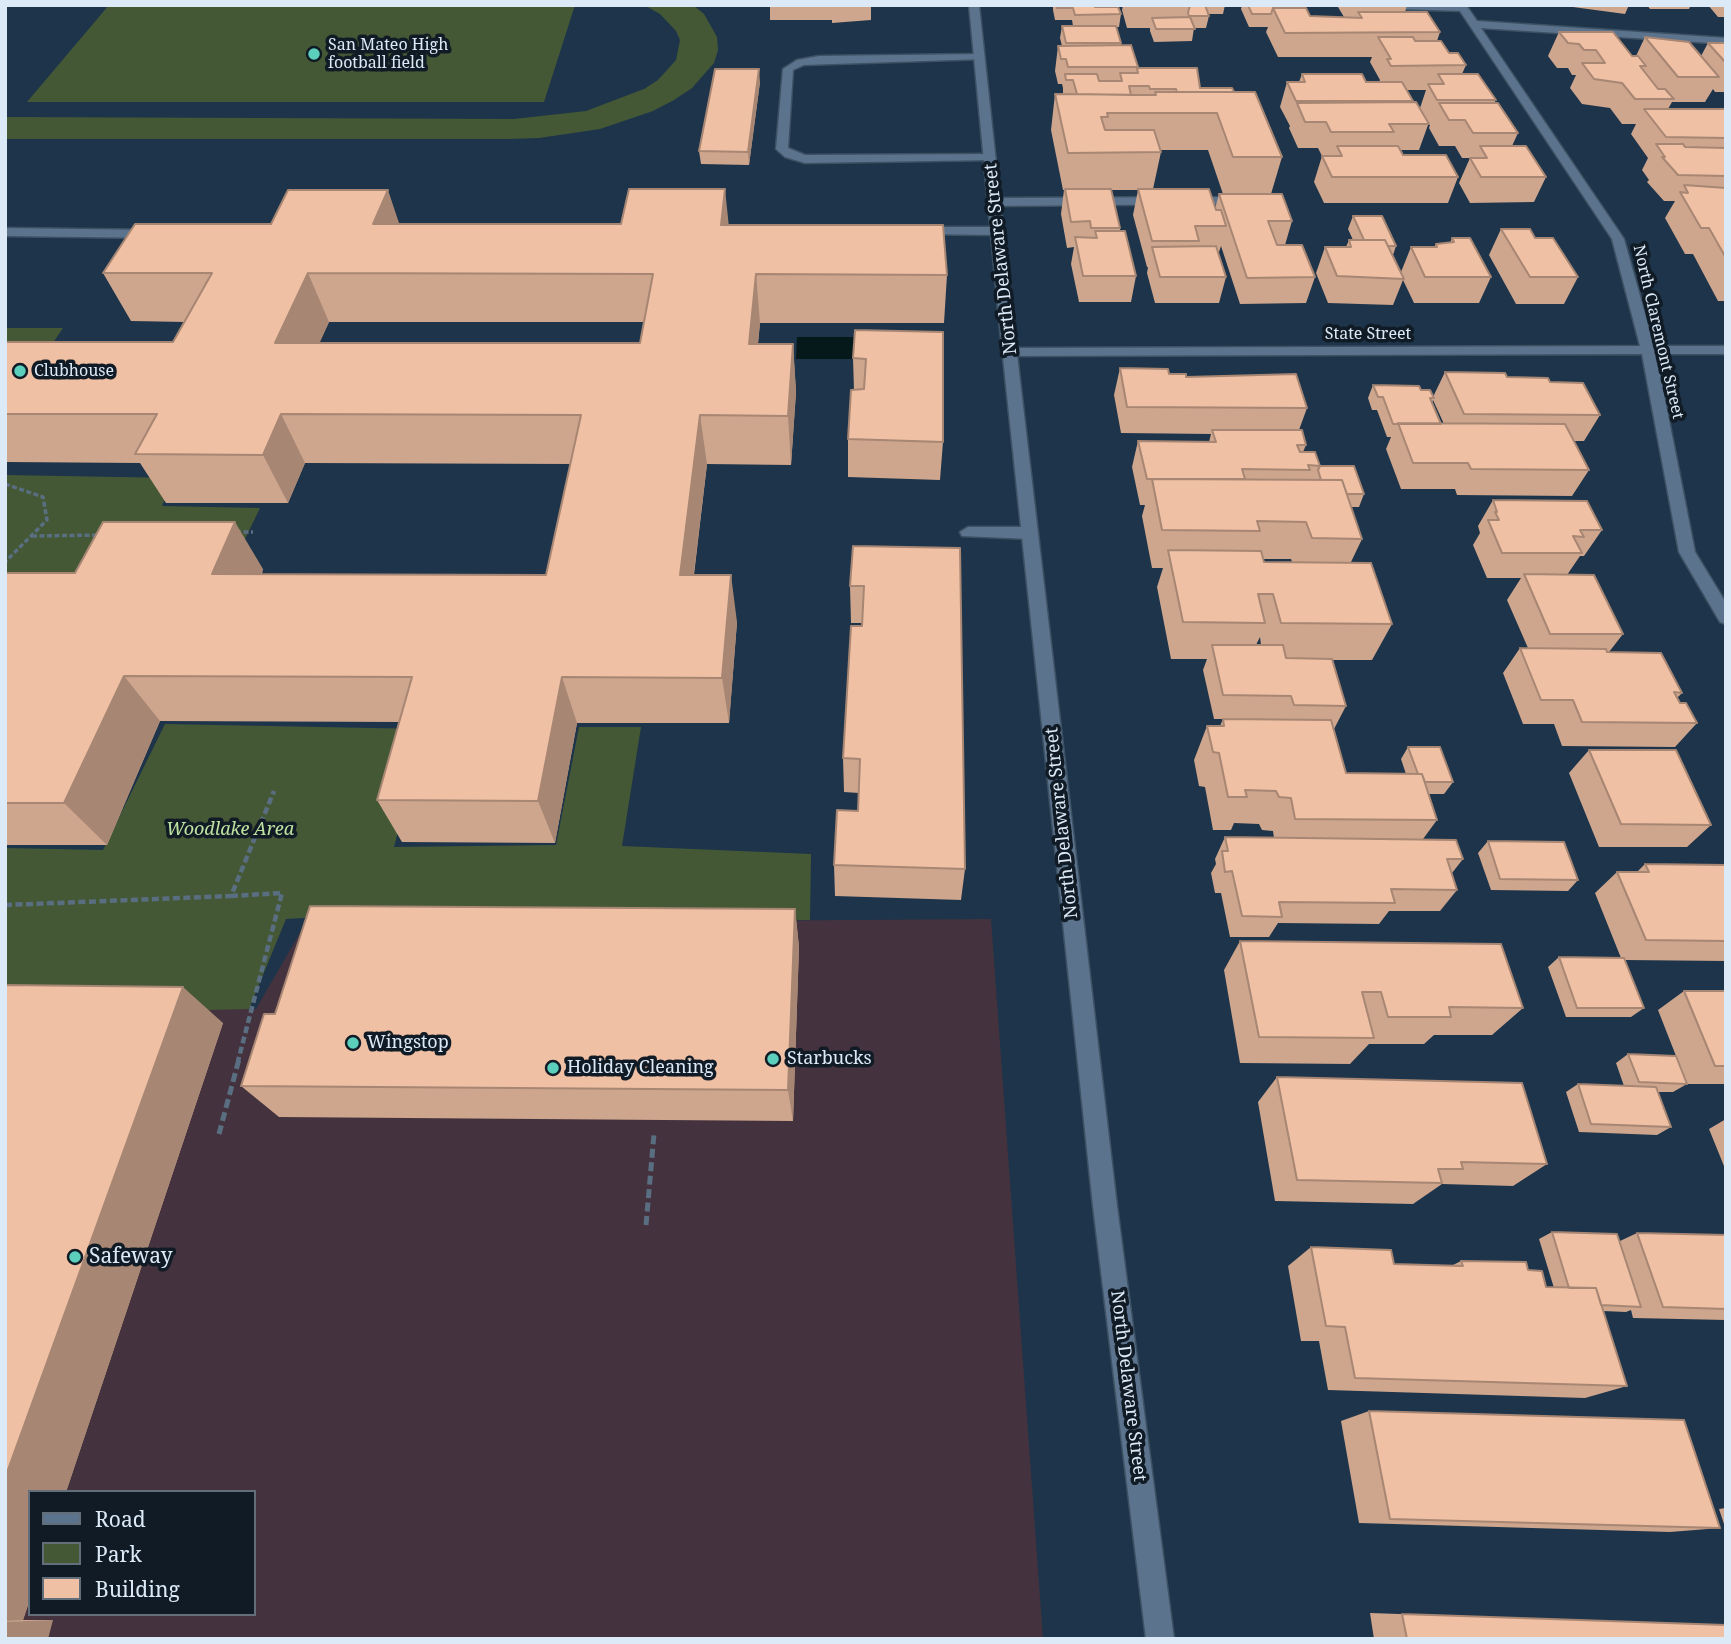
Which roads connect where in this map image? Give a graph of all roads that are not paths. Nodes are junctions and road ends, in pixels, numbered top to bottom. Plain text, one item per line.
1 (974, 5) edge
2 (1396, 6) edge
3 (1462, 7) edge
4 (1474, 24) junction
5 (1726, 41) edge
6 (980, 57) junction
7 (990, 158) junction
8 (1226, 201) edge
9 (995, 202) junction
10 (911, 231) edge
11 (998, 231) junction
12 (5, 232) edge
13 (171, 234) edge
14 (1648, 351) junction
15 (1726, 351) edge
16 (1010, 352) junction
17 (968, 532) dead end
18 (1030, 533) junction
19 (1726, 618) edge
20 (1160, 1639) edge

1 - 6 street, North Delaware Street
2 - 3 street
3 - 4 street, North Claremont Street
4 - 5 street
4 - 14 street, North Claremont Street
6 - 7 street, North Delaware Street
6 - 7 street
7 - 9 street, North Delaware Street
8 - 9 street
9 - 11 street, North Delaware Street
10 - 11 street
11 - 16 street, North Delaware Street
12 - 13 street
14 - 15 street, State Street
14 - 16 street, State Street
14 - 19 street, North Claremont Street
16 - 18 street, North Delaware Street
17 - 18 street
18 - 20 street, North Delaware Street

